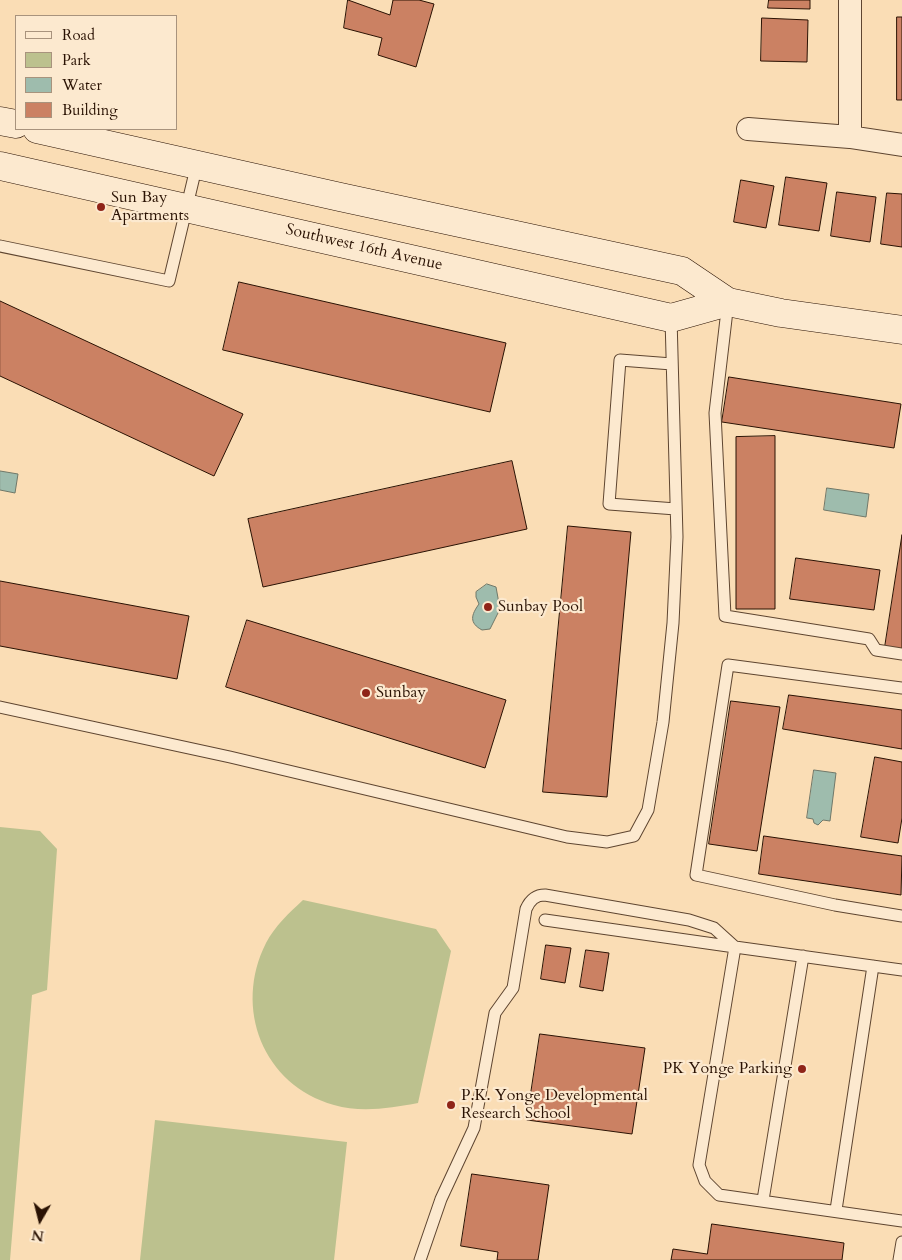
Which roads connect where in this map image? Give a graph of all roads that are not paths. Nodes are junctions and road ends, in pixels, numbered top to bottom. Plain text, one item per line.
1 (850, 0) edge
2 (0, 121) edge
3 (15, 124) edge
4 (748, 129) dead end
5 (42, 130) edge
6 (850, 138) junction
7 (902, 145) edge
8 (198, 164) junction
9 (0, 166) edge
10 (187, 208) junction
11 (0, 246) edge
12 (728, 302) junction
13 (671, 318) junction
14 (902, 330) edge
15 (672, 364) junction
16 (676, 509) junction
17 (902, 654) edge
18 (902, 688) edge
19 (0, 707) edge
20 (902, 916) edge
21 (545, 920) dead end
22 (735, 947) junction
23 (803, 956) junction
24 (873, 966) junction
25 (902, 970) edge
26 (763, 1200) junction
27 (836, 1210) junction
28 (902, 1221) edge
29 (902, 1242) edge
30 (420, 1260) edge
31 (899, 1260) edge

1 - 6 street
2 - 3 main road
4 - 6 street
5 - 8 main road, Southwest 16th Avenue
6 - 7 street
8 - 10 lane
8 - 12 main road, Southwest 16th Avenue
9 - 10 main road, Southwest 16th Avenue
10 - 11 lane
10 - 13 main road, Southwest 16th Avenue
12 - 13 main road, Southwest 16th Avenue
12 - 14 main road, Southwest 16th Avenue
12 - 17 lane
13 - 15 lane
15 - 16 lane
15 - 16 lane
16 - 19 lane
18 - 20 lane
21 - 22 lane
22 - 23 lane
22 - 26 lane
22 - 30 lane
23 - 24 lane
23 - 26 lane
24 - 25 lane
24 - 27 lane
26 - 27 lane
27 - 28 lane
29 - 31 lane

